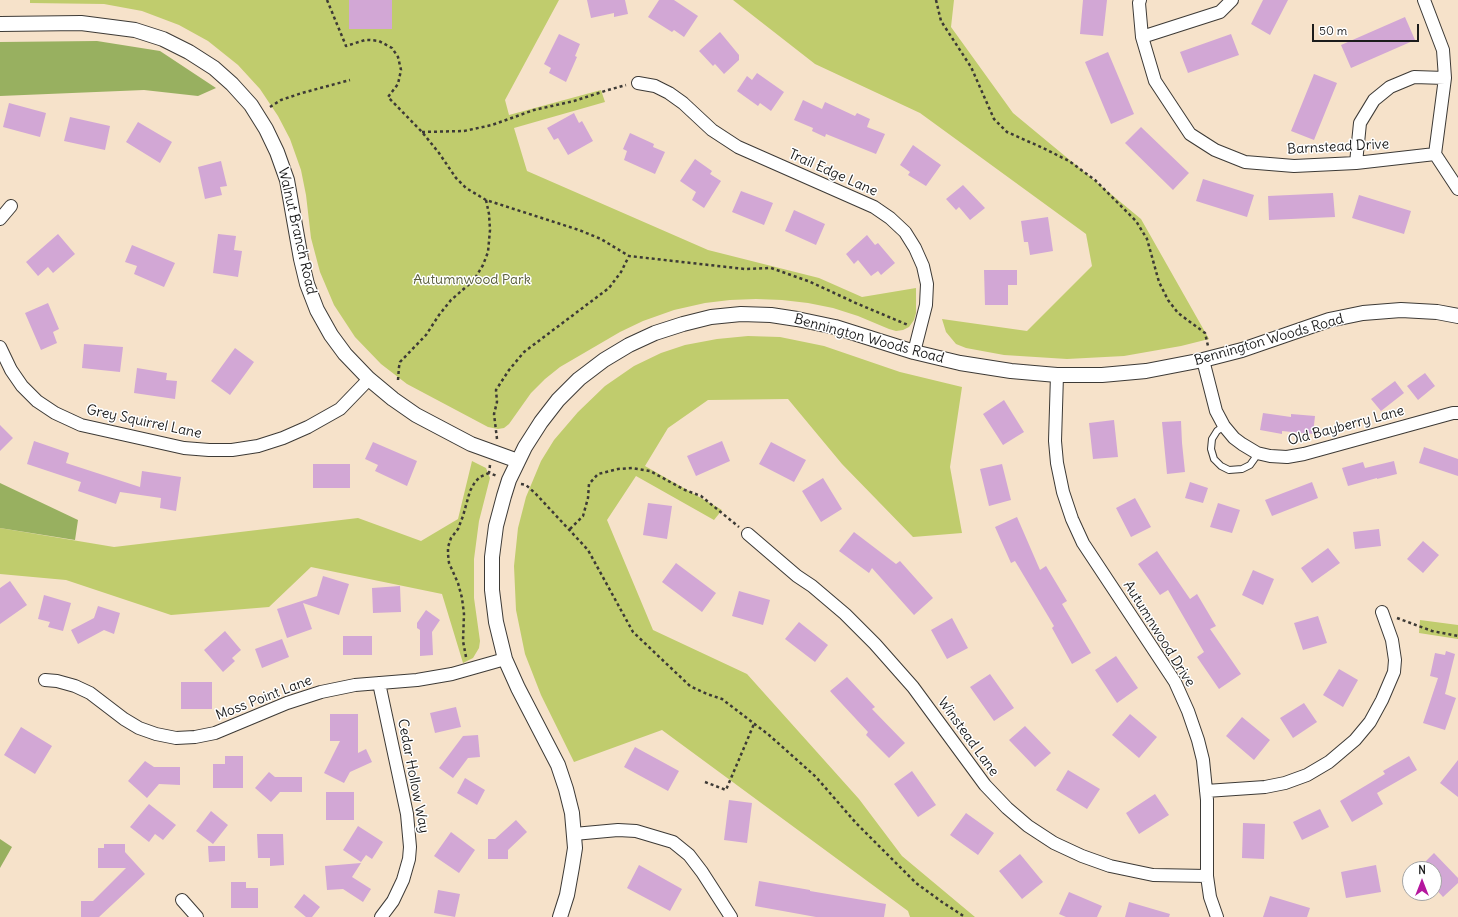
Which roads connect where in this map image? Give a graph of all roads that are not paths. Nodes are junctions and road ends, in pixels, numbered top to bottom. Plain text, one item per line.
1 (1140, 0) edge
2 (1232, 0) edge
3 (1424, 0) edge
4 (0, 24) edge
5 (1142, 37) junction
6 (1445, 78) junction
7 (638, 82) road end
8 (1435, 154) junction
9 (1356, 163) junction
10 (1458, 189) edge
11 (11, 206) dead end
12 (0, 219) edge
13 (1458, 316) edge
14 (0, 346) edge
15 (914, 352) junction
16 (1207, 359) junction
17 (1057, 375) junction
18 (369, 379) junction
19 (1458, 413) edge
20 (1224, 426) junction
21 (1257, 453) junction
22 (518, 461) junction
23 (748, 534) road end
24 (1382, 612) road end
25 (506, 659) junction
26 (45, 680) dead end
27 (379, 683) junction
28 (1206, 790) junction
29 (574, 834) junction
30 (1207, 876) junction
31 (182, 900) dead end
32 (197, 917) edge
33 (381, 917) edge
34 (560, 917) edge
35 (730, 917) edge
36 (1217, 917) edge

1 - 5 street, Barnstead Drive
2 - 5 street
3 - 6 street
4 - 18 street, Walnut Branch Road
5 - 9 street, Barnstead Drive
6 - 8 street
6 - 9 street
7 - 15 street, Trail Edge Lane
8 - 9 street, Barnstead Drive
8 - 10 street
11 - 12 street
13 - 16 street, Bennington Woods Road
14 - 18 street, Grey Squirrel Lane
15 - 17 street, Bennington Woods Road
15 - 22 street, Bennington Woods Road
16 - 17 street, Bennington Woods Road
16 - 20 street, Old Bayberry Lane
17 - 28 street, Autumnwood Drive
18 - 22 street, Walnut Branch Road
19 - 21 street, Old Bayberry Lane
20 - 21 street, Old Bayberry Lane
20 - 21 lane
22 - 25 street, Bennington Woods Road
23 - 30 street, Winstead Lane
24 - 28 street
25 - 27 street, Moss Point Lane
25 - 29 street, Bennington Woods Road
26 - 27 street, Moss Point Lane
27 - 33 street, Cedar Hollow Way
28 - 30 street, Autumnwood Drive
29 - 34 street, Bennington Woods Road
29 - 35 street
30 - 36 street, Autumnwood Drive
31 - 32 street

